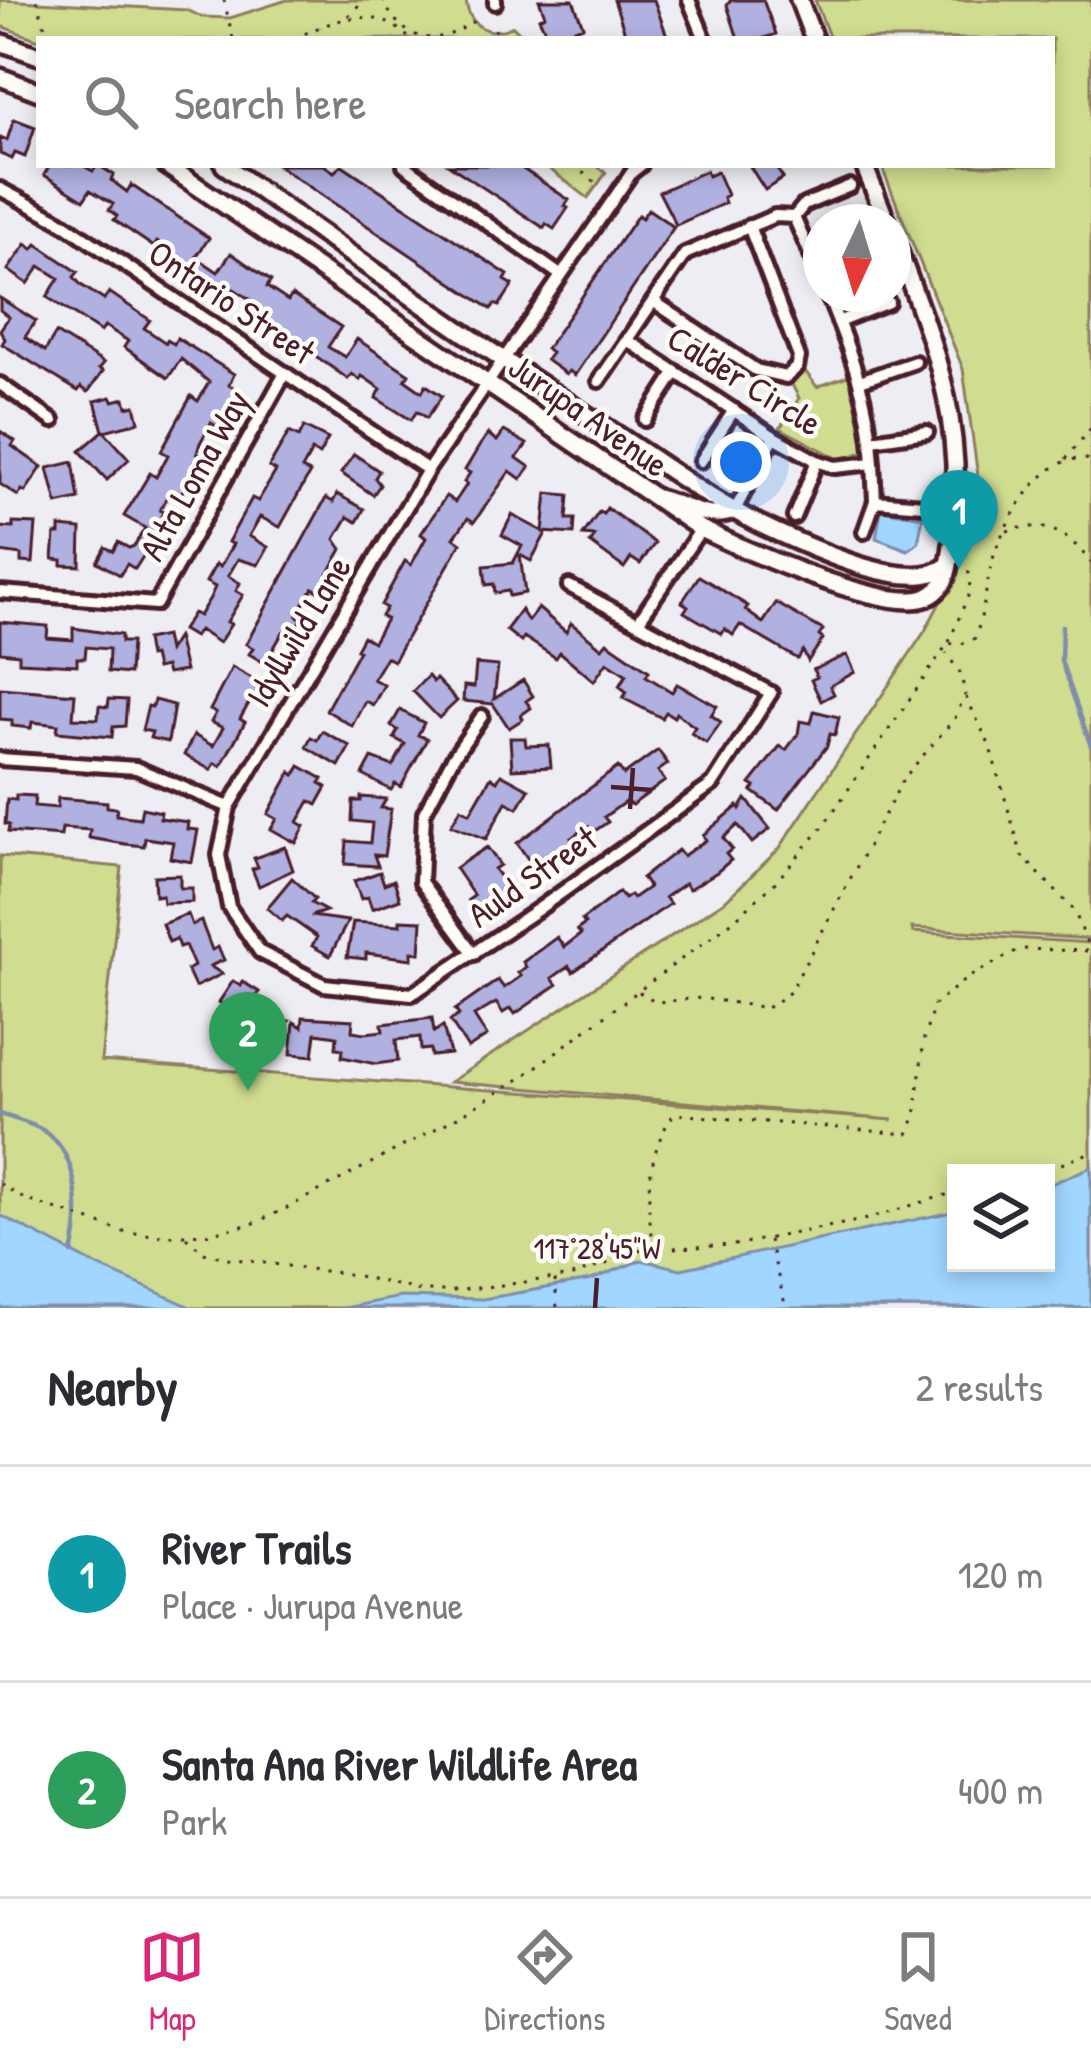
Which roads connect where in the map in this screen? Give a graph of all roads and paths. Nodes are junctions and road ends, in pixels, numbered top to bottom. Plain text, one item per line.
1 (37, 0) edge
2 (224, 0) edge
3 (364, 0) edge
4 (383, 0) edge
5 (689, 0) edge
6 (799, 0) edge
7 (347, 17) junction
8 (475, 20) dead end
9 (320, 25) junction
10 (398, 26) junction
11 (495, 29) dead end
12 (52, 36) edge
13 (232, 36) edge
14 (300, 36) edge
15 (318, 36) edge
16 (407, 36) edge
17 (425, 36) edge
18 (446, 36) edge
19 (496, 36) edge
20 (704, 36) edge
21 (813, 36) edge
22 (0, 42) edge
23 (36, 55) edge
24 (0, 76) edge
25 (36, 91) edge
26 (170, 168) edge
27 (228, 168) edge
28 (408, 168) edge
29 (577, 168) edge
30 (637, 168) edge
31 (865, 168) edge
32 (600, 186) dead end
33 (850, 186) dead end
34 (0, 189) edge
35 (880, 204) edge
36 (794, 217) junction
37 (749, 226) junction
38 (803, 233) edge
39 (559, 274) junction
40 (911, 286) edge
41 (653, 301) junction
42 (834, 312) edge
43 (863, 312) edge
44 (838, 322) junction
45 (627, 340) junction
46 (502, 360) junction
47 (914, 362) dead end
48 (676, 372) junction
49 (284, 375) junction
50 (599, 381) dead end
51 (860, 381) junction
52 (488, 382) junction
53 (0, 384) edge
54 (734, 410) junction
55 (645, 420) dead end
56 (53, 421) dead end
57 (1091, 428) edge
58 (927, 432) dead end
59 (774, 437) junction
60 (872, 440) junction
61 (701, 460) dead end
62 (818, 460) junction
63 (1065, 460) junction
64 (1091, 460) edge
65 (873, 463) junction
66 (428, 470) junction
67 (654, 496) junction
68 (874, 501) junction
69 (923, 505) dead end
70 (735, 510) junction
71 (794, 518) dead end
72 (700, 529) junction
73 (864, 532) dead end
74 (1005, 532) junction
75 (1091, 563) edge
76 (947, 566) junction
77 (568, 586) dead end
78 (0, 592) edge
79 (638, 622) junction
80 (948, 643) junction
81 (944, 650) junction
82 (965, 695) junction
83 (482, 716) dead end
84 (0, 759) edge
85 (229, 807) junction
86 (1091, 951) edge
87 (474, 954) junction
88 (638, 991) junction
89 (1091, 1152) edge
90 (1055, 1167) edge
91 (0, 1184) edge
92 (947, 1195) edge
93 (184, 1236) junction
94 (769, 1238) junction
95 (655, 1246) junction
96 (555, 1278) junction
97 (557, 1308) edge
98 (786, 1308) edge

1 - 12 path
2 - 13 path
3 - 7 path
4 - 10 path
5 - 20 street
6 - 21 main road
7 - 9 path
7 - 10 path
8 - 18 path
9 - 14 path
9 - 15 path
10 - 16 path
10 - 17 path
11 - 19 path
22 - 23 main road
24 - 25 main road
26 - 52 main road, Jurupa Avenue
27 - 46 main road, Jurupa Avenue
28 - 39 street
29 - 32 path
30 - 39 street, Idyllwild Lane
31 - 35 main road
33 - 36 street
34 - 49 street, Ontario Street
36 - 37 street
36 - 38 street
37 - 41 street
37 - 41 street
39 - 46 street, Idyllwild Lane
40 - 76 main road
41 - 45 street
42 - 44 street, Calder Circle
43 - 44 street
44 - 51 street, Calder Circle
45 - 48 street, Calder Circle
45 - 50 street
46 - 52 street, Idyllwild Lane
46 - 70 main road, Jurupa Avenue
47 - 51 street
48 - 54 street, Calder Circle
48 - 55 street
49 - 66 street, Ontario Street
49 - 78 street, Alta Loma Way
51 - 60 street, Calder Circle
52 - 66 street, Idyllwild Lane
52 - 67 main road, Jurupa Avenue
53 - 56 street
54 - 59 street, Calder Circle
54 - 61 street
57 - 63 path
58 - 60 street
59 - 62 street, Calder Circle
59 - 70 street
60 - 65 street, Calder Circle
62 - 65 street, Calder Circle
62 - 71 street
63 - 64 path
63 - 74 path
65 - 68 street
66 - 85 street, Idyllwild Lane
67 - 70 street
67 - 72 main road, Jurupa Avenue
68 - 69 street
68 - 73 street
70 - 76 main road, Jurupa Avenue
72 - 76 main road, Jurupa Avenue
72 - 79 street
74 - 75 path
74 - 80 path
76 - 80 path
77 - 79 street
79 - 87 street, Auld Street
80 - 81 path
81 - 82 path
81 - 88 path
82 - 86 path
82 - 88 path
83 - 87 street
84 - 85 street
85 - 87 street, Idyllwild Lane
86 - 95 path
88 - 93 path
89 - 90 path
91 - 93 path
92 - 94 path
93 - 96 path
94 - 95 path
94 - 98 path
95 - 96 path
96 - 97 path

